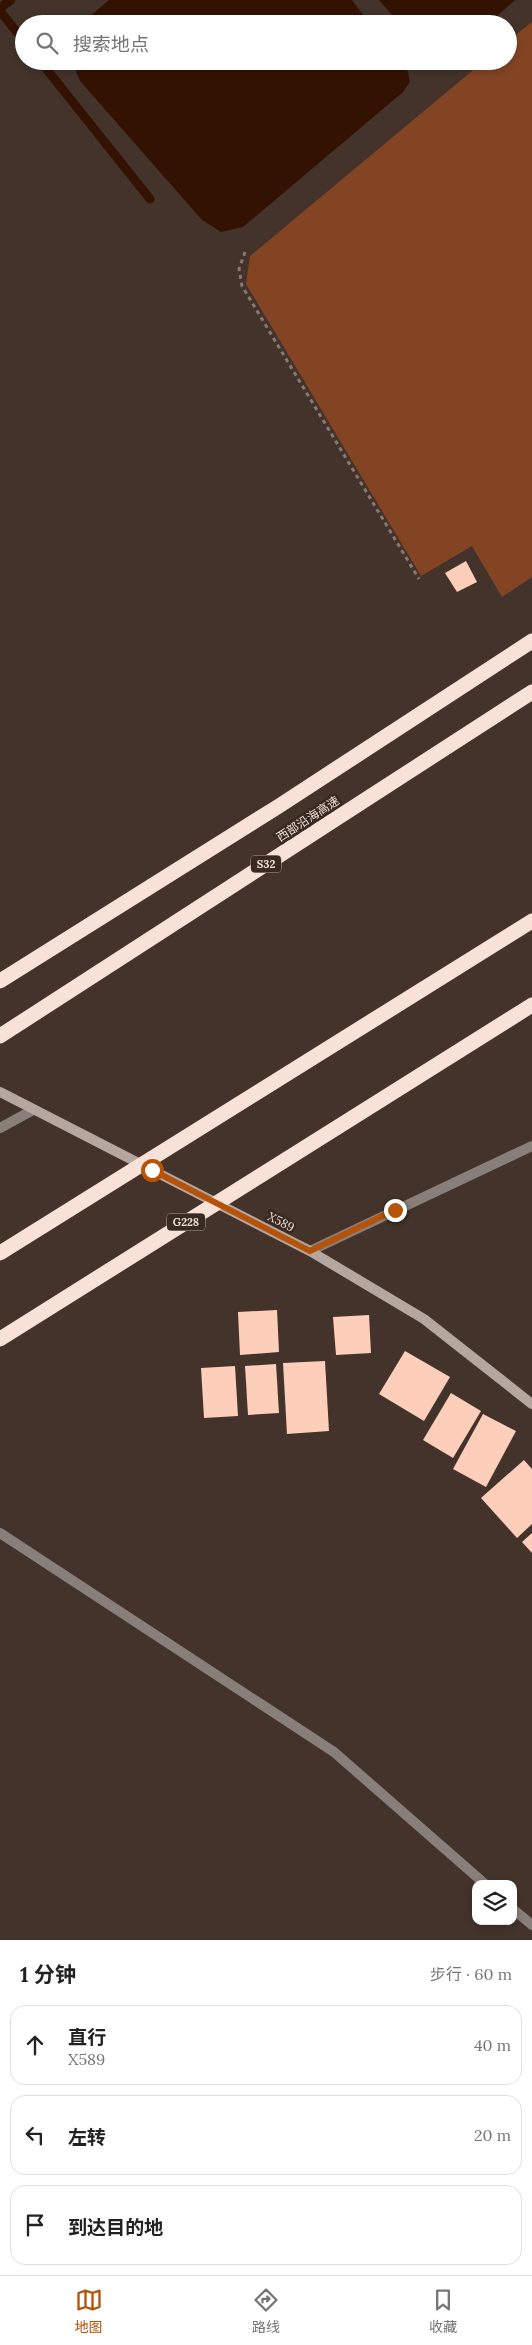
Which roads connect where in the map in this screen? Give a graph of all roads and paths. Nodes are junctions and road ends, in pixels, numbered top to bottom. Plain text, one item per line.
1 (245, 252) dead end
2 (419, 579) dead end
3 (532, 636) edge
4 (532, 641) edge
5 (532, 692) edge
6 (532, 921) edge
7 (0, 981) edge
8 (532, 1005) edge
9 (0, 1036) edge
10 (0, 1092) edge
11 (33, 1110) junction
12 (0, 1128) edge
13 (532, 1146) edge
14 (310, 1251) junction
15 (0, 1253) edge
16 (0, 1339) edge
17 (532, 1404) edge
18 (0, 1533) edge
19 (480, 1880) edge
20 (517, 1912) edge
21 (532, 1925) edge

1 - 2 path
3 - 7 street
4 - 7 highway
5 - 9 highway, 西部沿海高速 / S32
6 - 15 highway
8 - 16 highway, G228
10 - 11 street, X589 / X589
11 - 12 street
11 - 14 street, X589 / X589
13 - 14 street
14 - 17 street, X589 / X589
18 - 19 street
20 - 21 street

